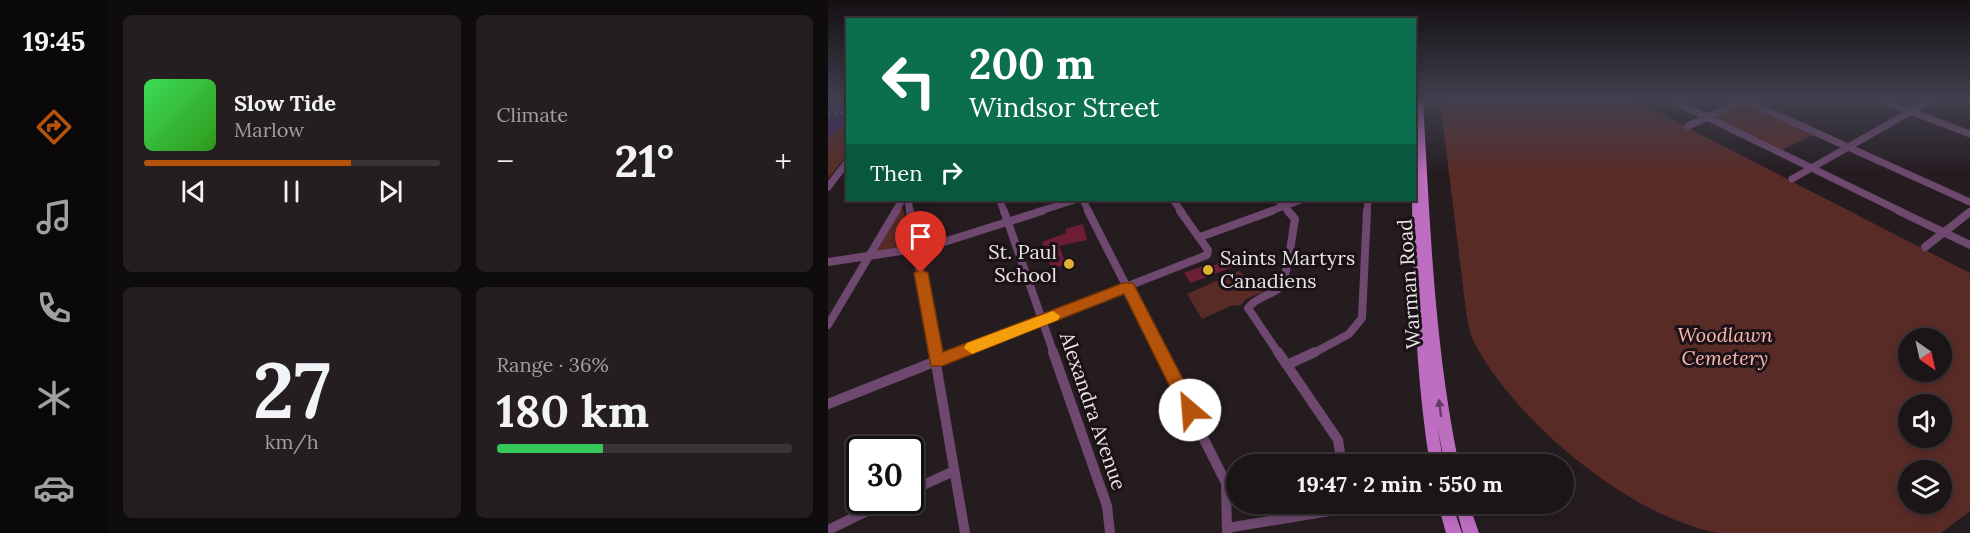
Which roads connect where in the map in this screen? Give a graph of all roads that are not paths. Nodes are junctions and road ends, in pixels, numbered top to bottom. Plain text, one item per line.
1 (1419, 125) edge
2 (1724, 125) edge
3 (1799, 125) edge
4 (1887, 125) edge
5 (1947, 125) edge
6 (1970, 134) edge
7 (1848, 147) junction
8 (845, 168) edge
9 (1812, 168) junction
10 (1418, 179) edge
11 (1792, 179) dead end
12 (828, 187) edge
13 (901, 201) edge
14 (909, 201) edge
15 (1000, 201) edge
16 (1072, 201) edge
17 (1084, 201) edge
18 (1174, 201) edge
19 (1368, 201) edge
20 (1970, 202) edge
21 (1280, 203) edge
22 (1970, 212) edge
23 (1008, 221) junction
24 (1943, 232) junction
25 (1200, 237) junction
26 (1970, 245) edge
27 (1925, 247) dead end
28 (917, 249) junction
29 (868, 257) junction
30 (828, 262) edge
31 (1128, 287) junction
32 (1042, 321) junction
33 (828, 325) edge
34 (936, 362) junction
35 (1287, 365) junction
36 (828, 404) edge
37 (1340, 454) edge
38 (1435, 454) edge
39 (1450, 454) edge
40 (954, 471) junction
41 (924, 485) edge
42 (861, 514) edge
43 (1307, 514) edge
44 (1448, 514) edge
45 (1465, 514) edge
46 (828, 530) edge
47 (1227, 530) edge
48 (965, 533) edge
49 (1110, 533) edge
50 (1454, 533) edge
51 (1471, 533) edge

1 - 10 main road, Warman Road
2 - 9 street
3 - 7 street
4 - 7 street
5 - 6 street
7 - 9 street
7 - 20 street
8 - 12 street
9 - 11 street
9 - 24 street
10 - 38 main road, Warman Road
39 -> 10 main road, Warman Road
13 - 29 street
14 - 28 street
15 - 23 street, Alexandra Avenue
16 - 23 street
17 - 31 street
18 - 25 street
19 - 35 street
21 - 25 street
21 - 35 street
22 - 24 street
23 - 28 street
23 - 32 street, Alexandra Avenue
24 - 26 street
24 - 27 street
25 - 31 street
28 - 29 street
28 - 34 street
29 - 30 street
29 - 33 street
31 - 32 street
31 - 47 street
32 - 34 street
32 - 49 street, Alexandra Avenue
34 - 36 street
34 - 40 street
35 - 37 street
40 - 41 street
40 - 48 street
42 - 46 street
43 - 47 street
44 - 50 main road
45 - 51 main road

